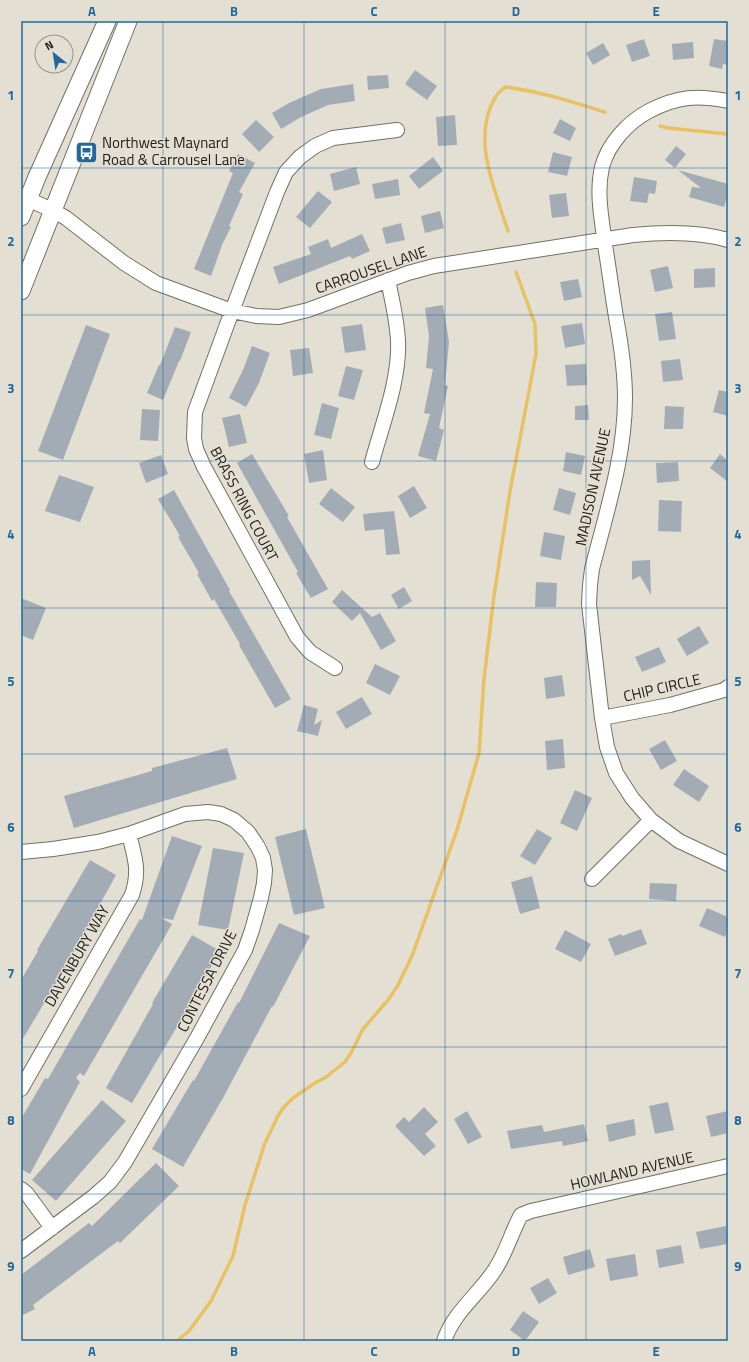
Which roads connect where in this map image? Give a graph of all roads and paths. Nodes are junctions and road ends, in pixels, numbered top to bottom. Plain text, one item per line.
1 (107, 21) edge
2 (128, 21) edge
3 (728, 101) edge
4 (397, 130) dead end
5 (24, 197) edge
6 (52, 210) junction
7 (21, 217) edge
8 (605, 240) junction
9 (728, 240) edge
10 (388, 280) junction
11 (21, 291) edge
12 (232, 311) junction
13 (372, 462) dead end
14 (335, 668) dead end
15 (728, 687) edge
16 (602, 718) junction
17 (651, 820) junction
18 (129, 834) junction
19 (21, 852) edge
20 (728, 864) edge
21 (592, 879) dead end
22 (21, 1089) edge
23 (728, 1166) edge
24 (21, 1189) edge
25 (52, 1228) junction
26 (21, 1251) edge
27 (444, 1341) edge

1 - 5 main road
2 - 6 main road
3 - 8 street, MADISON AVENUE
4 - 12 street, BRASS RING COURT
5 - 6 street, CARROUSEL LANE
5 - 7 main road
6 - 11 main road
6 - 12 street, CARROUSEL LANE
8 - 9 street, CARROUSEL LANE
8 - 10 street, CARROUSEL LANE
8 - 16 street, MADISON AVENUE
10 - 12 street, CARROUSEL LANE
10 - 13 street
12 - 14 street, BRASS RING COURT
15 - 16 street, CHIP CIRCLE
16 - 17 street, MADISON AVENUE
17 - 20 street, MADISON AVENUE
17 - 21 street
18 - 19 street, CONTESSA DRIVE
18 - 22 street, DAVENBURY WAY
18 - 25 street, CONTESSA DRIVE
23 - 27 street, HOWLAND AVENUE
24 - 25 street
25 - 26 street, CONTESSA DRIVE

